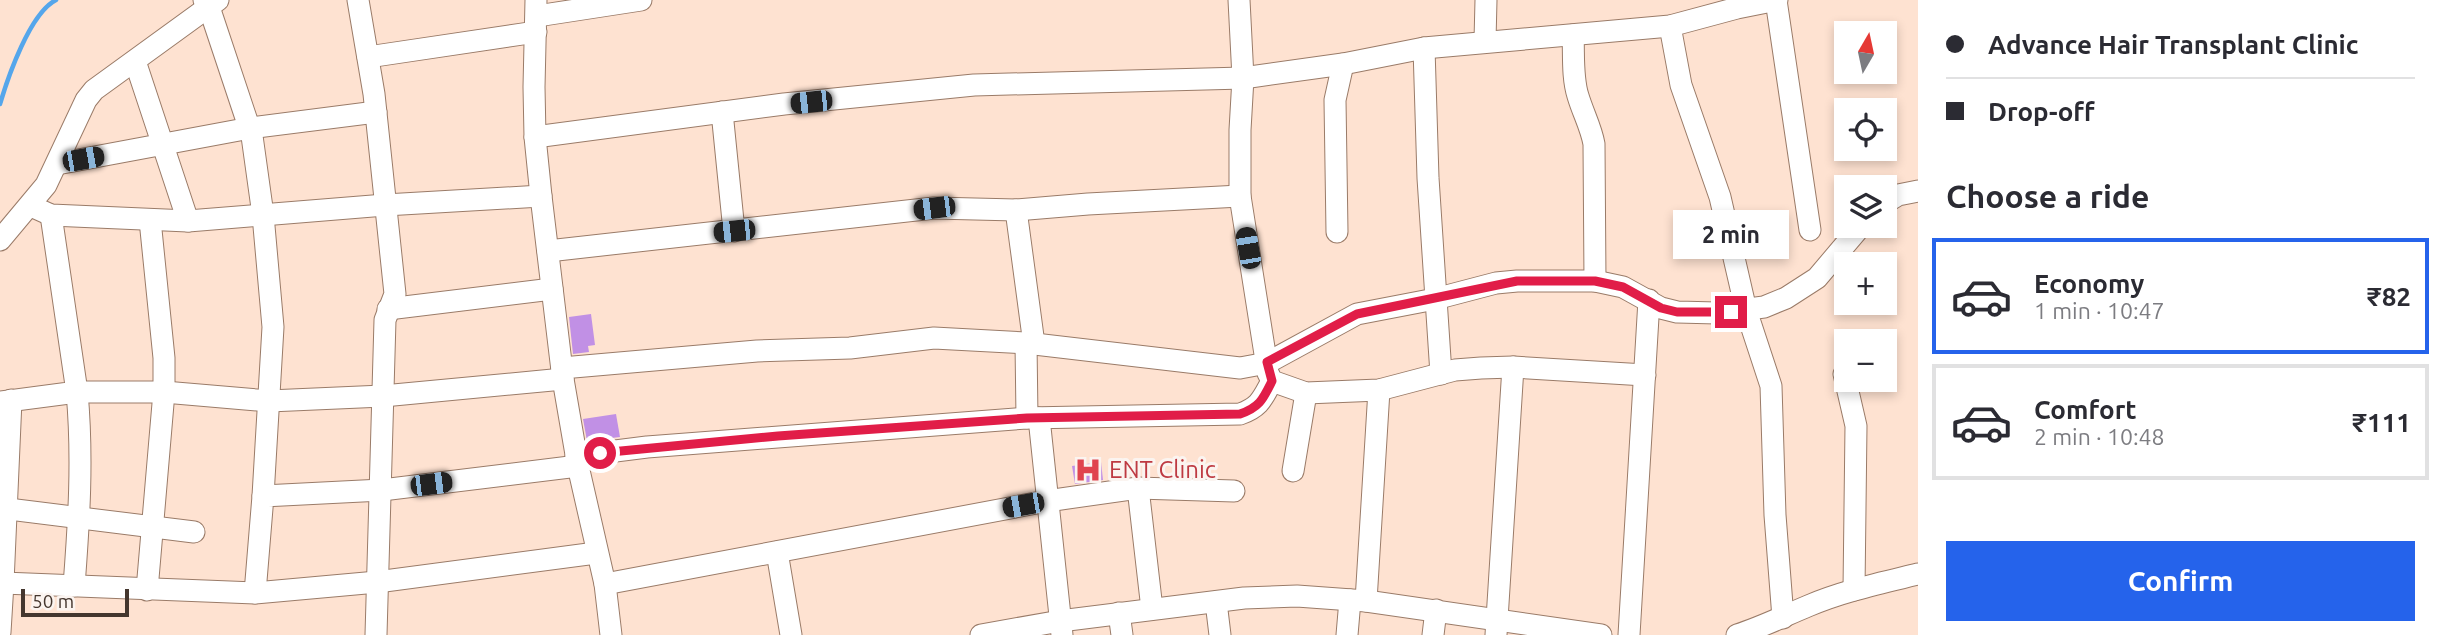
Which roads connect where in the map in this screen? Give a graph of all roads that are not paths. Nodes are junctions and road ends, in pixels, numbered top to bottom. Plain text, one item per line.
1 (358, 0) edge
2 (641, 0) edge
3 (1239, 0) edge
4 (1486, 0) edge
5 (1777, 0) edge
6 (210, 2) edge
7 (536, 16) edge
8 (1670, 26) junction
9 (1573, 35) junction
10 (1485, 41) junction
11 (1424, 48) junction
12 (368, 57) junction
13 (135, 61) junction
14 (1343, 64) junction
15 (1244, 78) junction
16 (376, 112) junction
17 (722, 112) junction
18 (250, 128) junction
19 (535, 137) junction
20 (163, 145) junction
21 (57, 164) junction
22 (1918, 191) edge
23 (541, 196) junction
24 (1240, 196) junction
25 (1897, 196) edge
26 (385, 205) junction
27 (31, 206) junction
28 (1016, 210) junction
29 (51, 215) junction
30 (263, 215) junction
31 (150, 220) junction
32 (188, 221) junction
33 (1810, 230) dead end
34 (734, 231) junction
35 (1337, 232) dead end
36 (1851, 238) edge
37 (0, 240) edge
38 (548, 251) junction
39 (1595, 281) junction
40 (552, 289) junction
41 (1435, 299) junction
42 (1648, 300) junction
43 (388, 309) junction
44 (1746, 310) junction
45 (1030, 343) junction
46 (1514, 367) junction
47 (1270, 372) junction
48 (562, 373) junction
49 (1441, 374) junction
50 (1645, 375) junction
51 (1379, 390) junction
52 (77, 392) junction
53 (164, 392) junction
54 (1848, 392) edge
55 (1306, 393) junction
56 (383, 396) junction
57 (6, 401) edge
58 (269, 401) junction
59 (1033, 418) junction
60 (577, 461) junction
61 (1293, 471) dead end
62 (1138, 488) junction
63 (382, 490) junction
64 (1234, 491) dead end
65 (263, 496) junction
66 (1047, 501) junction
67 (3, 508) edge
68 (80, 518) junction
69 (153, 527) junction
70 (194, 532) dead end
71 (777, 552) junction
72 (596, 553) junction
73 (1918, 574) edge
74 (377, 582) junction
75 (1, 583) edge
76 (605, 584) junction
77 (74, 586) junction
78 (147, 590) junction
79 (1854, 590) junction
80 (255, 593) junction
81 (1358, 600) junction
82 (1216, 602) junction
83 (1153, 609) junction
84 (1436, 610) junction
85 (1119, 613) junction
86 (1774, 626) edge
87 (1496, 627) edge
88 (1061, 628) edge
89 (0, 632) edge
90 (376, 635) edge
91 (611, 635) edge
92 (791, 635) edge
93 (981, 635) edge
94 (1122, 635) edge
95 (1220, 635) edge
96 (1347, 635) edge
97 (1433, 635) edge
98 (1601, 635) edge
99 (1629, 635) edge
100 (1737, 635) edge

1 - 12 street
2 - 7 street
3 - 15 street
4 - 10 street
5 - 8 street
5 - 33 street
6 - 13 street
6 - 18 street
7 - 12 street
7 - 19 street
8 - 9 street
8 - 44 street
9 - 10 street
9 - 39 street
10 - 11 street
11 - 14 street
11 - 41 street
12 - 16 street
13 - 20 street
13 - 21 street
14 - 15 street
14 - 35 street
15 - 17 street
15 - 24 street
16 - 18 street
16 - 26 street
17 - 19 street
17 - 34 street
18 - 20 street
18 - 30 street
19 - 23 street
20 - 21 street
20 - 32 street
21 - 27 street
22 - 25 street
23 - 26 street
23 - 38 street
24 - 28 street
24 - 47 street
26 - 30 street
26 - 43 street
27 - 29 street
27 - 37 street
28 - 34 street
28 - 45 street
29 - 31 street
29 - 52 street
30 - 32 street
30 - 58 street
31 - 32 street
31 - 53 street
34 - 38 street
36 - 44 street
38 - 40 street
39 - 41 street
39 - 42 street
40 - 43 street
40 - 48 street
41 - 47 street
41 - 49 street
42 - 44 street
42 - 50 street
43 - 56 street
44 - 86 street
45 - 47 street
45 - 48 street
45 - 59 street
46 - 49 street
46 - 50 street
46 - 87 street
47 - 55 street
47 - 59 street
48 - 56 street
48 - 60 street
49 - 51 street
50 - 99 street
51 - 55 street
51 - 81 street
52 - 53 street
52 - 57 street
52 - 68 street
53 - 58 street
53 - 69 street
54 - 79 street
55 - 61 street
56 - 58 street
56 - 63 street
57 - 67 street
58 - 65 street
59 - 60 street
59 - 66 street
60 - 63 street
60 - 72 street
62 - 64 street
62 - 66 street
62 - 83 street
63 - 65 street
63 - 74 street
65 - 80 street
66 - 71 street
66 - 88 street
67 - 68 street
67 - 75 street
68 - 69 street
68 - 77 street
69 - 70 street
69 - 78 street
71 - 76 street
71 - 92 street
72 - 74 street
72 - 76 street
73 - 79 street
74 - 80 street
74 - 90 street
75 - 77 street
75 - 89 street
76 - 91 street
77 - 78 street
78 - 80 street
79 - 86 street
81 - 82 street
81 - 84 street
81 - 96 street
82 - 83 street
82 - 95 street
83 - 85 street
84 - 87 street
84 - 97 street
85 - 88 street
85 - 94 street
86 - 100 street
87 - 98 street
88 - 93 street

